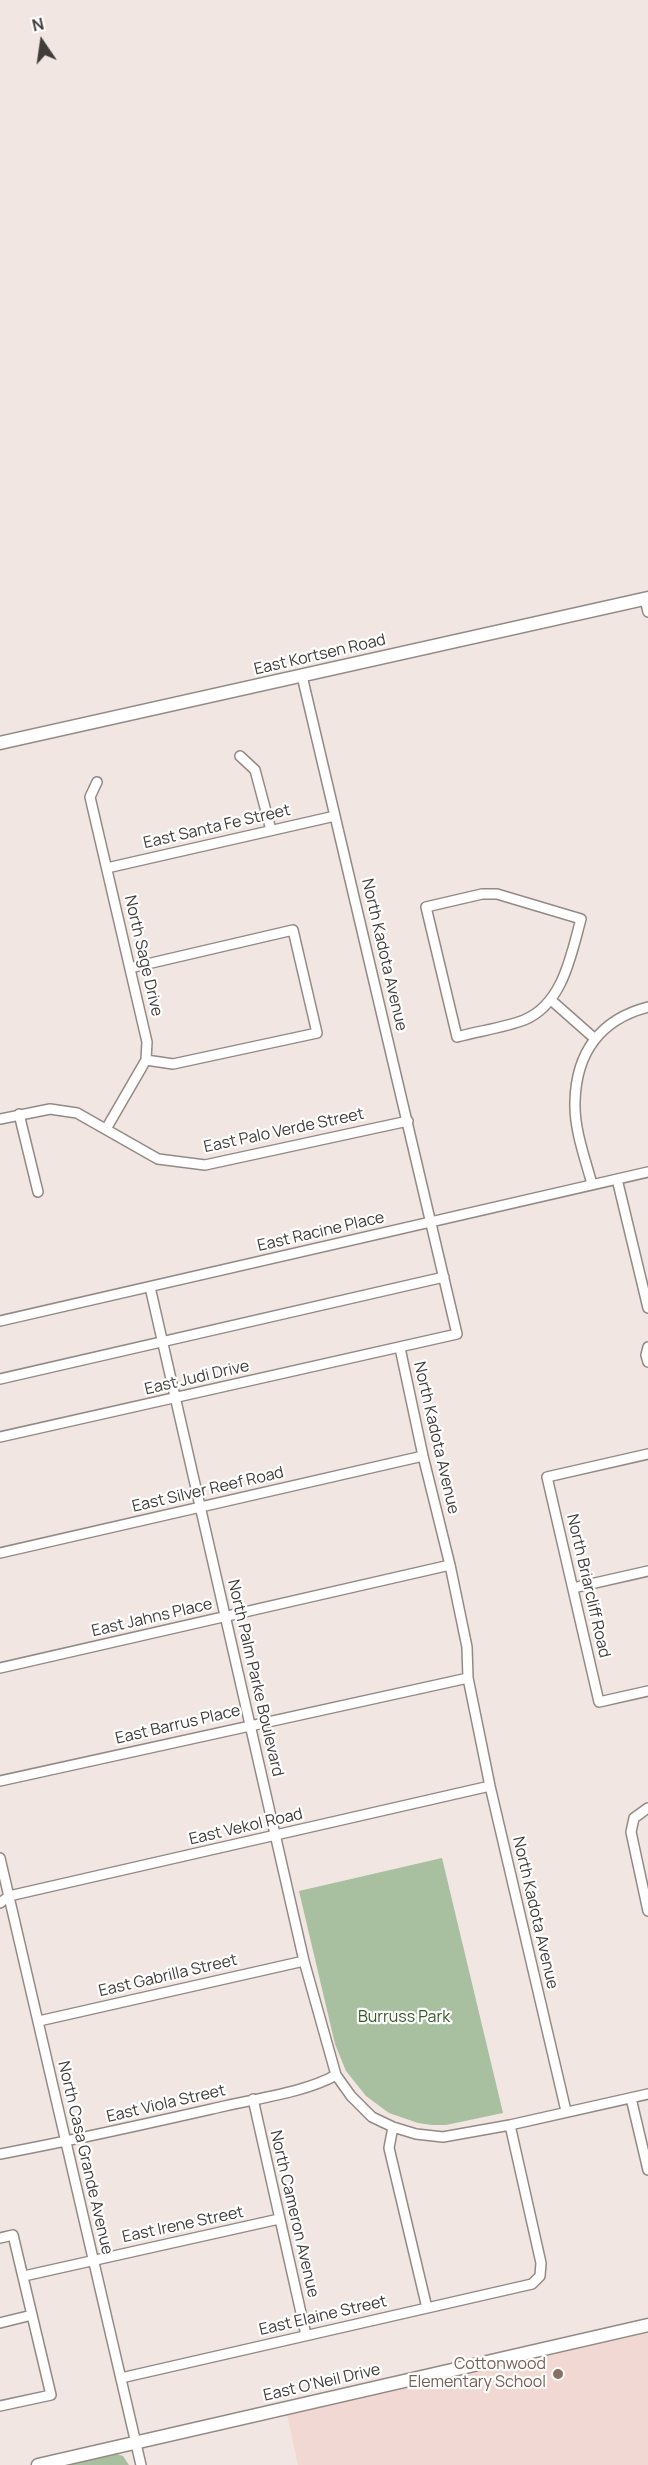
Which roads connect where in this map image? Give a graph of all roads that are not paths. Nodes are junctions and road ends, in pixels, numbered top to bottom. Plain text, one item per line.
1 (646, 599) edge
2 (648, 612) edge
3 (302, 676) junction
4 (0, 743) edge
5 (240, 756) dead end
6 (98, 782) dead end
7 (335, 816) junction
8 (271, 830) junction
9 (107, 868) junction
10 (130, 968) junction
11 (550, 1000) junction
12 (648, 1006) edge
13 (594, 1038) junction
14 (146, 1060) junction
15 (19, 1114) junction
16 (0, 1119) edge
17 (408, 1121) junction
18 (106, 1129) junction
19 (648, 1172) edge
20 (617, 1179) junction
21 (592, 1184) junction
22 (38, 1192) dead end
23 (432, 1221) junction
24 (444, 1277) junction
25 (150, 1287) junction
26 (648, 1308) edge
27 (0, 1321) edge
28 (162, 1341) junction
29 (648, 1347) edge
30 (400, 1348) junction
31 (648, 1362) edge
32 (0, 1379) edge
33 (175, 1398) junction
34 (0, 1437) edge
35 (648, 1454) edge
36 (423, 1456) junction
37 (201, 1507) junction
38 (0, 1553) edge
39 (450, 1565) junction
40 (648, 1571) edge
41 (573, 1588) junction
42 (226, 1616) junction
43 (0, 1668) edge
44 (468, 1678) junction
45 (648, 1691) edge
46 (250, 1724) junction
47 (0, 1781) edge
48 (490, 1786) junction
49 (648, 1808) edge
50 (275, 1836) junction
51 (0, 1858) edge
52 (4, 1894) edge
53 (0, 1903) edge
54 (648, 1911) edge
55 (304, 1961) junction
56 (39, 2021) junction
57 (336, 2075) junction
58 (648, 2094) edge
59 (632, 2098) junction
60 (253, 2100) junction
61 (566, 2111) junction
62 (510, 2125) junction
63 (393, 2127) junction
64 (65, 2142) junction
65 (0, 2154) edge
66 (648, 2170) edge
67 (279, 2219) junction
68 (0, 2238) edge
69 (94, 2260) junction
70 (24, 2276) junction
71 (427, 2308) junction
72 (32, 2315) junction
73 (0, 2323) edge
74 (648, 2325) edge
75 (306, 2336) junction
76 (121, 2378) junction
77 (0, 2406) edge
78 (135, 2442) junction
79 (38, 2465) edge
80 (141, 2465) edge

1 - 2 street
1 - 3 street, East Kortsen Road
3 - 4 street, East Kortsen Road
3 - 7 street, North Kadota Avenue
5 - 8 street
6 - 9 street, North Sage Drive
7 - 8 street, East Santa Fe Street
7 - 17 street, North Kadota Avenue
8 - 9 street, East Santa Fe Street
9 - 10 street, North Sage Drive
10 - 14 street, North Sage Drive
10 - 14 street
11 - 11 street
11 - 13 street
12 - 13 street
13 - 21 street
14 - 18 street
15 - 16 street, East Palo Verde Street
15 - 18 street, East Palo Verde Street
15 - 22 street
17 - 18 street, East Palo Verde Street
17 - 23 street, North Kadota Avenue
19 - 20 street, East Racine Place
20 - 21 street, East Racine Place
20 - 26 street
21 - 23 street, East Racine Place
23 - 24 street, North Kadota Avenue
23 - 25 street, East Racine Place
24 - 28 street
24 - 30 street, North Kadota Avenue
25 - 27 street, East Racine Place
25 - 28 street, North Palm Parke Boulevard
28 - 32 street
28 - 33 street, North Palm Parke Boulevard
29 - 31 street
30 - 33 street, East Judi Drive
30 - 36 street, North Kadota Avenue
33 - 34 street, East Judi Drive
33 - 37 street, North Palm Parke Boulevard
35 - 41 street, North Briarcliff Road
36 - 37 street, East Silver Reef Road
36 - 39 street, North Kadota Avenue
37 - 38 street, East Silver Reef Road
37 - 42 street, North Palm Parke Boulevard
39 - 42 street, East Jahns Place
39 - 44 street, North Kadota Avenue
40 - 41 street
41 - 45 street, North Briarcliff Road
42 - 43 street, East Jahns Place
42 - 46 street, North Palm Parke Boulevard
44 - 46 street, East Barrus Place
44 - 48 street, North Kadota Avenue
46 - 47 street, East Barrus Place
46 - 50 street, North Palm Parke Boulevard
48 - 50 street, East Vekol Road
48 - 61 street, North Kadota Avenue
49 - 54 street
50 - 52 street, East Vekol Road
50 - 55 street, North Palm Parke Boulevard
51 - 52 street, North Casa Grande Avenue
52 - 53 street, East Vekol Road
52 - 56 street, North Casa Grande Avenue
55 - 56 street, East Gabrilla Street
55 - 57 street, North Palm Parke Boulevard
56 - 64 street, North Casa Grande Avenue
57 - 60 street, East Viola Street
57 - 63 street
58 - 59 street
59 - 61 street
59 - 66 street
60 - 64 street, East Viola Street
60 - 67 street, North Cameron Avenue
61 - 62 street
62 - 63 street
62 - 71 street, East Elaine Street
63 - 71 street
64 - 65 street, East Viola Street
64 - 69 street, North Casa Grande Avenue
67 - 69 street, East Irene Street
67 - 75 street, North Cameron Avenue
68 - 70 street
69 - 70 street, East Irene Street
69 - 76 street, North Casa Grande Avenue
70 - 72 street
71 - 75 street, East Elaine Street
72 - 73 street
72 - 77 street
74 - 78 street, East O'Neil Drive
75 - 76 street, East Elaine Street
76 - 78 street, North Casa Grande Avenue
78 - 79 street, East O'Neil Drive
78 - 80 street, North Casa Grande Avenue

